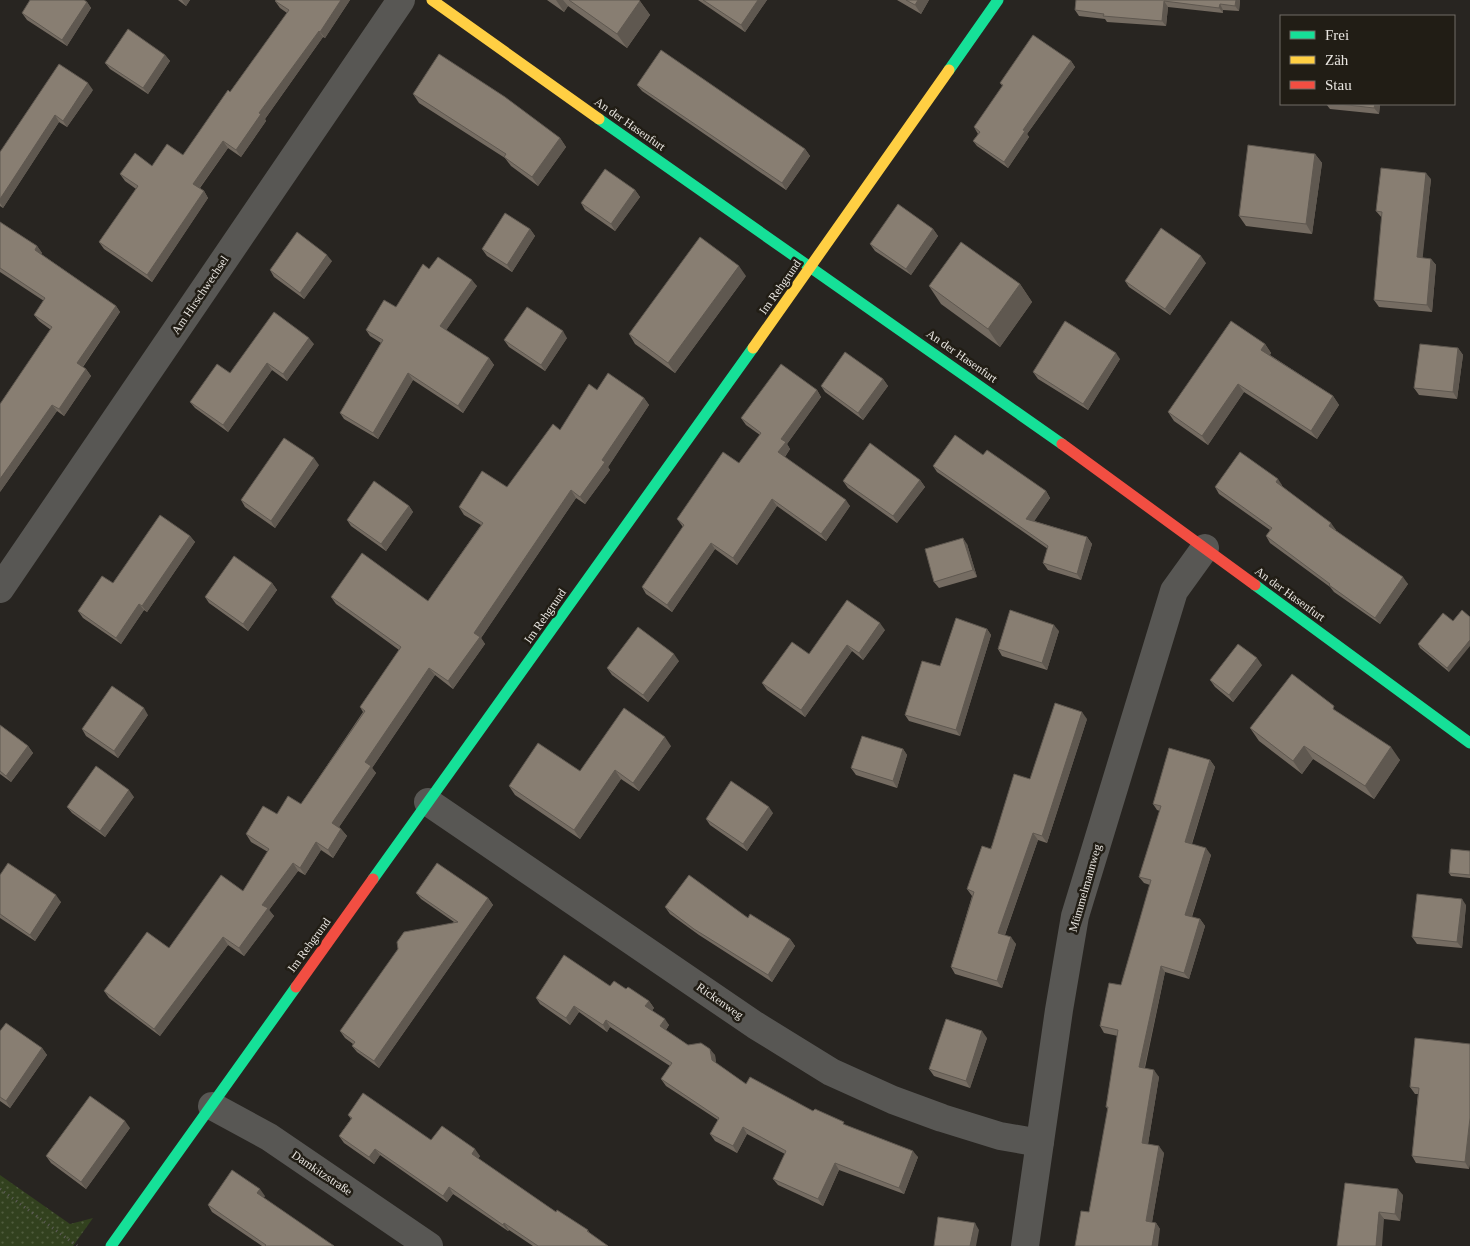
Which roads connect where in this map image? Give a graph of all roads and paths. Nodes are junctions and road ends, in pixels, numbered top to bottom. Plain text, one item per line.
1 (401, 0) edge
2 (432, 0) edge
3 (998, 0) edge
4 (810, 267) junction
5 (1204, 548) junction
6 (0, 589) edge
7 (1470, 743) edge
8 (428, 802) junction
9 (212, 1106) junction
10 (1040, 1143) junction
11 (0, 1189) edge
12 (77, 1246) edge
13 (111, 1246) edge
14 (429, 1246) edge
15 (1025, 1246) edge

1 - 6 street, Am Hirschwechsel
2 - 4 street, An der Hasenfurt
3 - 4 street, Im Rehgrund
4 - 5 street, An der Hasenfurt
4 - 8 street, Im Rehgrund
5 - 7 street, An der Hasenfurt
5 - 10 street, Mümmelmannweg
8 - 9 street, Im Rehgrund
8 - 10 street, Rickenweg
9 - 13 street, Im Rehgrund
9 - 14 street, Damkitzstraße
10 - 15 street, Mümmelmannweg
11 - 12 path

